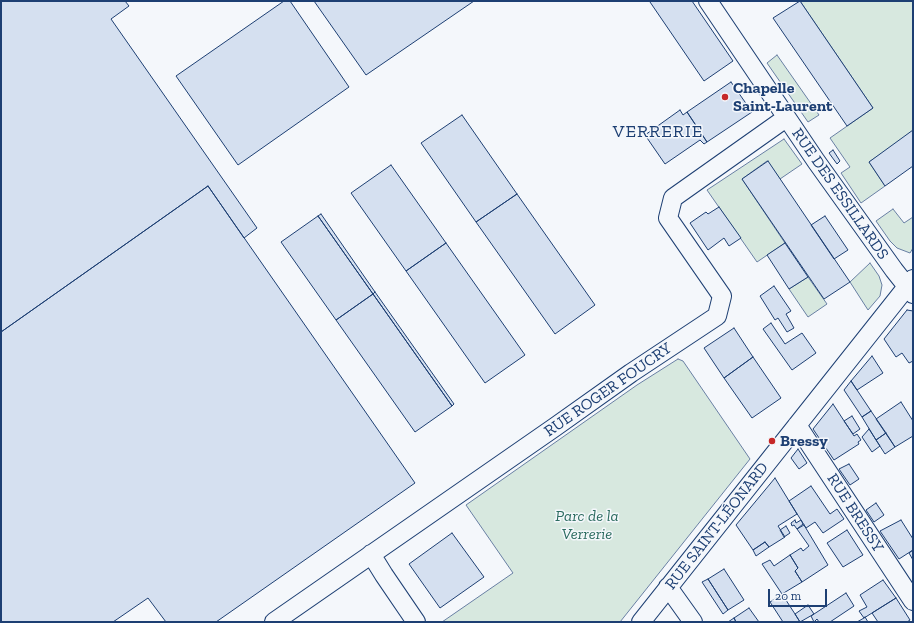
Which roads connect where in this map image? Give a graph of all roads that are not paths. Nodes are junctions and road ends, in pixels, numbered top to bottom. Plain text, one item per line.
1 (708, 1) edge
2 (786, 118) junction
3 (911, 286) edge
4 (797, 425) junction
5 (371, 554) junction
6 (668, 587) junction
7 (913, 601) edge
8 (274, 622) edge
9 (416, 622) edge
10 (641, 622) edge
11 (693, 622) edge

1 - 2 street, RUE DES ESSILLARDS
2 - 3 street, RUE DES ESSILLARDS
2 - 5 street, RUE ROGER FOUCRY
3 - 4 street, RUE SAINT-LÉONARD
4 - 6 street, RUE SAINT-LÉONARD
4 - 7 street, RUE BRESSY
5 - 8 street, RUE ROGER FOUCRY
5 - 9 street
6 - 10 street, RUE SAINT-LÉONARD
6 - 11 street

